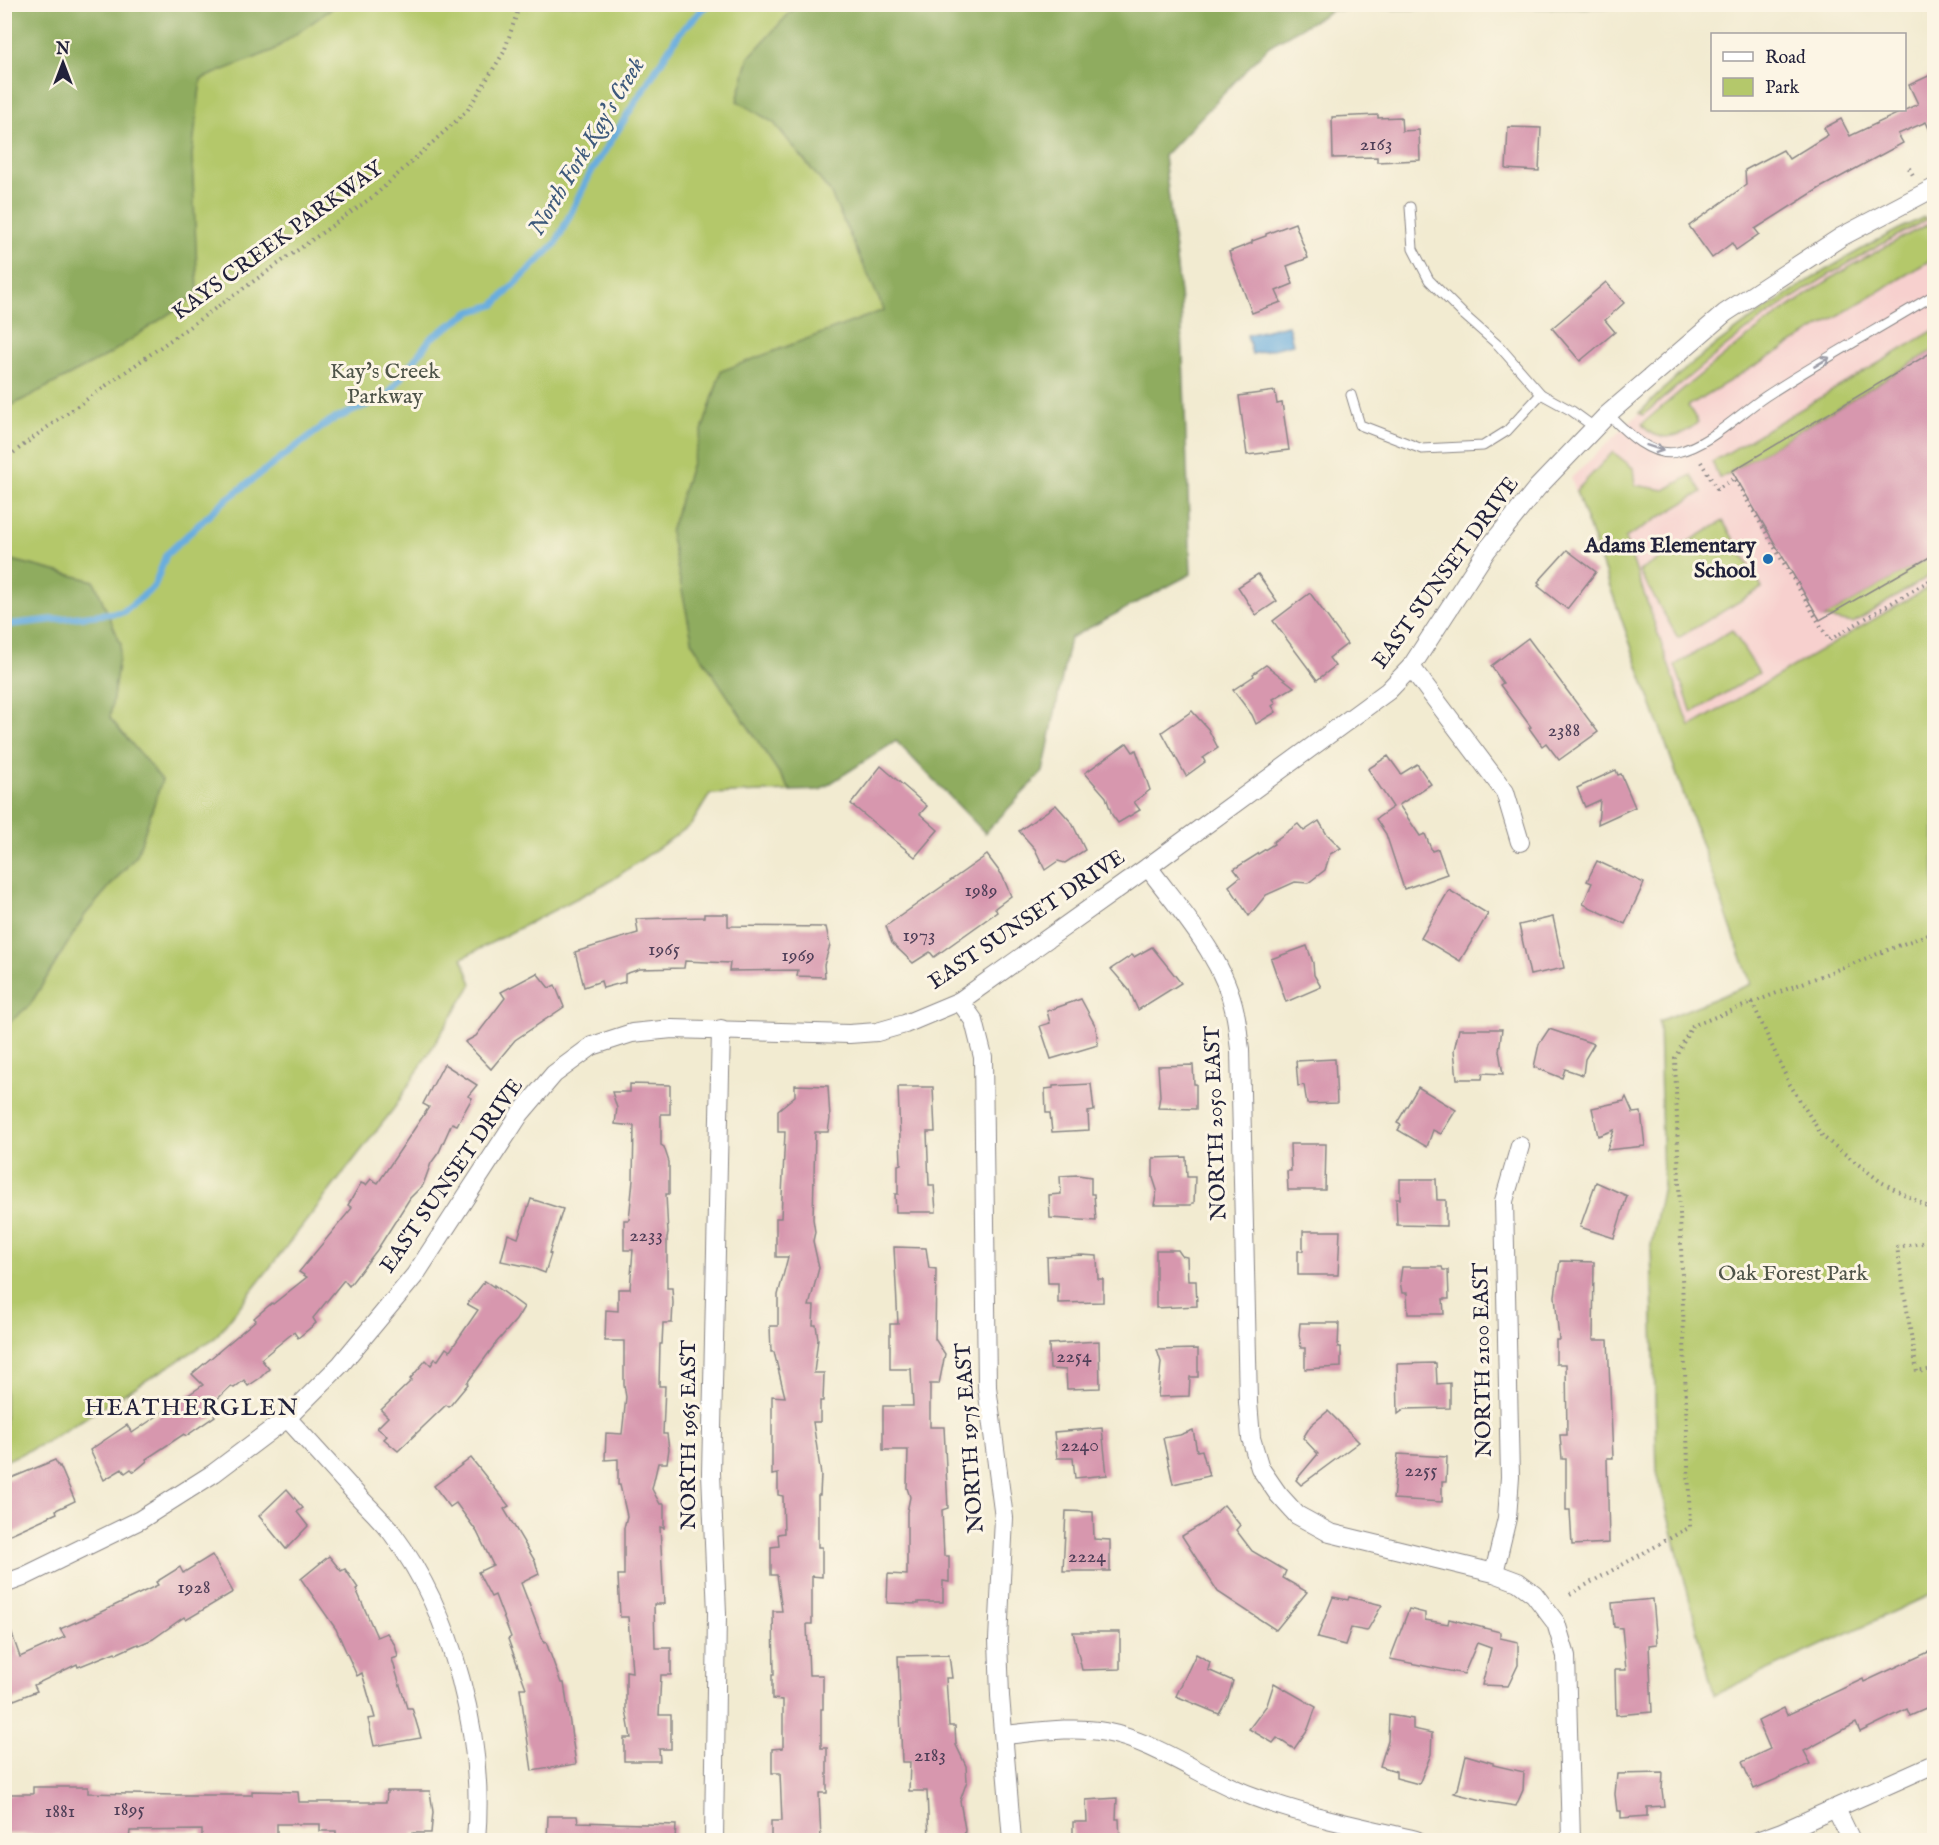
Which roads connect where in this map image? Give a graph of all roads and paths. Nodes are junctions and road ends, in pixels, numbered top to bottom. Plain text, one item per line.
1 (520, 4) edge
2 (1908, 168) dead end
3 (1913, 175) dead end
4 (1935, 188) edge
5 (1410, 207) dead end
6 (1935, 295) edge
7 (1352, 394) dead end
8 (1541, 394) junction
9 (1608, 414) junction
10 (1594, 428) junction
11 (4, 460) edge
12 (1701, 462) dead end
13 (1935, 578) edge
14 (1411, 667) junction
15 (1520, 842) dead end
16 (1148, 867) junction
17 (1935, 932) edge
18 (960, 1001) junction
19 (1752, 1002) junction
20 (721, 1029) junction
21 (1520, 1146) dead end
22 (1935, 1210) edge
23 (1935, 1241) edge
24 (1935, 1369) edge
25 (287, 1418) junction
26 (1494, 1573) junction
27 (4, 1584) edge
28 (1570, 1594) dead end
29 (1004, 1735) junction
30 (1935, 1764) edge
31 (1836, 1809) junction
32 (476, 1840) edge
33 (714, 1840) edge
34 (1012, 1840) edge
35 (1416, 1840) edge
36 (1571, 1840) edge
37 (1760, 1840) edge
38 (1851, 1840) edge

1 - 11 path, KAYS CREEK PARKWAY
2 - 3 path
4 - 9 street, EAST SUNSET DRIVE
5 - 8 lane
9 -> 6 lane
7 - 8 lane
8 - 10 lane
9 - 10 street, EAST SUNSET DRIVE
10 - 14 street, EAST SUNSET DRIVE
12 - 13 path
14 - 15 street
14 - 16 street, EAST SUNSET DRIVE
16 - 18 street, EAST SUNSET DRIVE
16 - 26 street, NORTH 2050 EAST
17 - 19 path
18 - 20 street, EAST SUNSET DRIVE
18 - 29 street, NORTH 1975 EAST
19 - 22 path
19 - 28 path
20 - 25 street, EAST SUNSET DRIVE
20 - 33 street, NORTH 1965 EAST
21 - 26 street, NORTH 2100 EAST
23 - 24 path
25 - 27 street, EAST SUNSET DRIVE
25 - 32 street
26 - 36 street
29 - 34 street, NORTH 1975 EAST
29 - 35 street
30 - 31 street
31 - 37 street
31 - 38 street

